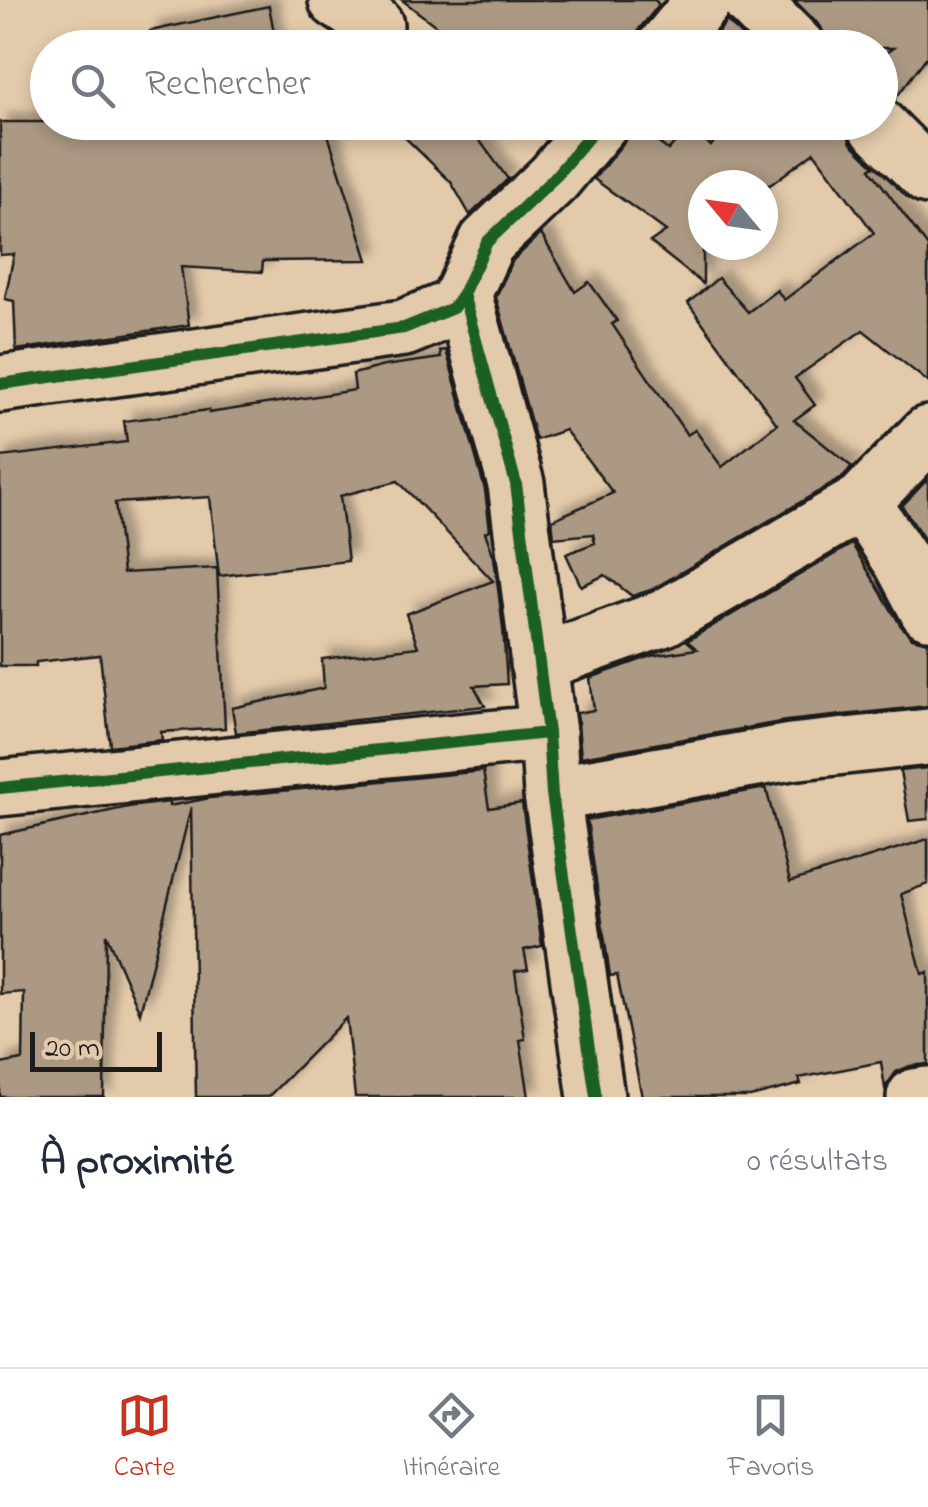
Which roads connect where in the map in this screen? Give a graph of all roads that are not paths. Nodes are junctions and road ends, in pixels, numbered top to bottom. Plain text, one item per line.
1 (704, 0) edge
2 (750, 0) edge
3 (679, 30) edge
4 (780, 30) edge
5 (586, 140) edge
6 (892, 140) edge
7 (928, 176) edge
8 (463, 294) junction
9 (0, 384) edge
10 (928, 434) edge
11 (862, 502) junction
12 (928, 610) edge
13 (538, 663) junction
14 (548, 733) junction
15 (928, 738) edge
16 (0, 788) edge
17 (552, 794) junction
18 (928, 1095) edge
19 (596, 1097) edge
20 (915, 1097) edge

1 - 3 street
2 - 4 street
5 - 8 street
6 - 7 street
8 - 9 street
8 - 13 street
10 - 11 street
11 - 12 street
11 - 13 street
13 - 14 street
14 - 16 street
14 - 17 street
15 - 17 street
17 - 19 street
18 - 20 street

